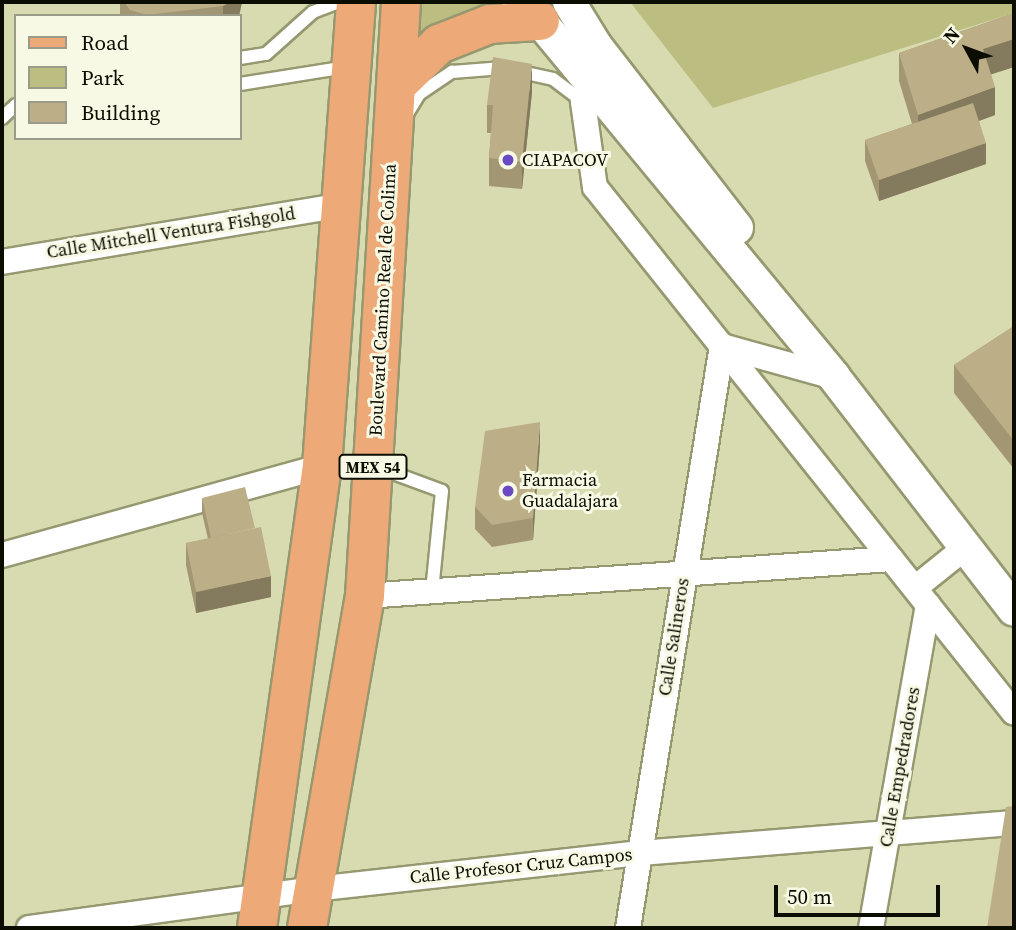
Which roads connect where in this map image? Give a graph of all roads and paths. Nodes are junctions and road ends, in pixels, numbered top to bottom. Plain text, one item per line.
1 (339, 2) edge
2 (356, 2) edge
3 (401, 2) edge
4 (542, 8) edge
5 (242, 58) edge
6 (353, 66) junction
7 (242, 84) edge
8 (397, 85) junction
9 (590, 96) junction
10 (393, 139) junction
11 (341, 205) junction
12 (2, 262) edge
13 (722, 346) junction
14 (834, 377) junction
15 (322, 466) junction
16 (373, 466) junction
17 (965, 548) junction
18 (2, 555) edge
19 (891, 559) junction
20 (684, 574) junction
21 (432, 592) junction
22 (365, 596) junction
23 (921, 596) junction
24 (1014, 610) edge
25 (1014, 713) edge
26 (1014, 823) edge
27 (888, 833) junction
28 (640, 853) junction
29 (314, 889) junction
30 (260, 912) edge
31 (29, 928) edge
32 (307, 928) edge
33 (628, 928) edge
34 (872, 928) edge

1 - 5 lane
2 - 6 main road, MEX 54
3 - 8 main road, Boulevard Camino Real de Colima / MEX 54
4 - 8 main road
4 - 9 street
4 - 14 street
6 - 7 lane
6 - 11 main road, MEX 54
8 - 10 main road, Boulevard Camino Real de Colima / MEX 54
9 - 10 lane
9 - 13 street
9 - 14 street
10 - 16 main road, Boulevard Camino Real de Colima / MEX 54
11 - 12 street, Calle Mitchell Ventura Fishgold
11 - 15 main road, MEX 54
13 - 14 street
13 - 19 street
13 - 20 street, Calle Salineros
14 - 17 street
15 - 18 street
15 - 30 main road, MEX 54
16 - 21 lane
16 - 22 main road, Boulevard Camino Real de Colima / MEX 54
17 - 23 street
17 - 24 street
19 - 20 street
19 - 23 street
20 - 21 street
20 - 28 street, Calle Salineros
21 - 22 street
22 - 29 main road, Boulevard Camino Real de Colima / MEX 54
23 - 25 street
23 - 27 street, Calle Empedradores
26 - 27 street, Calle Profesor Cruz Campos
27 - 28 street, Calle Profesor Cruz Campos
27 - 34 street, Calle Empedradores
28 - 29 street, Calle Profesor Cruz Campos
28 - 33 street, Calle Salineros
29 - 30 street, Calle Profesor Cruz Campos
29 - 32 main road, Boulevard Camino Real de Colima / MEX 54
30 - 31 street, Calle Profesor Cruz Campos

